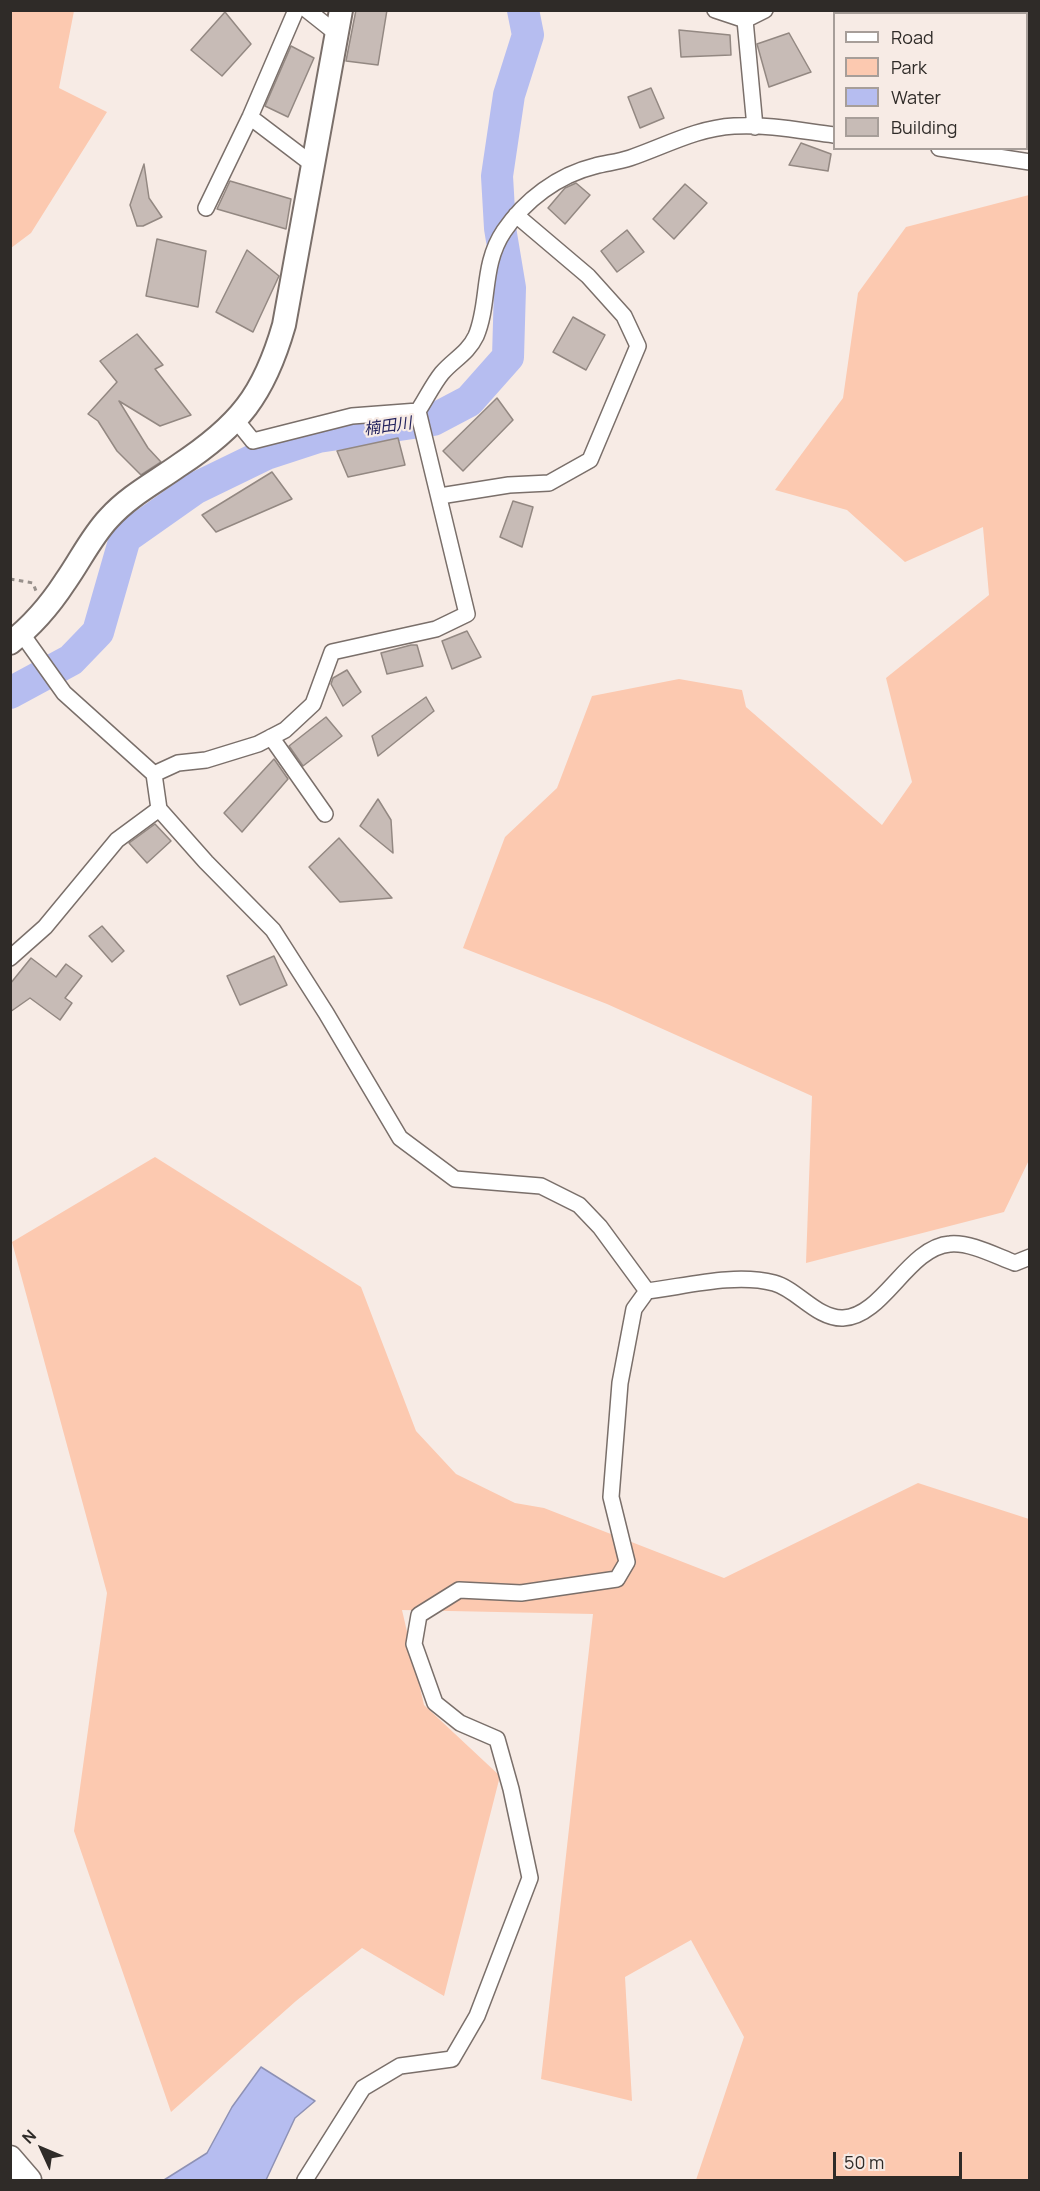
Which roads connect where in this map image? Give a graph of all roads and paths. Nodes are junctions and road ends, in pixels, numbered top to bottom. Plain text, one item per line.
1 (296, 10) edge
2 (308, 10) edge
3 (715, 10) edge
4 (765, 10) edge
5 (746, 20) junction
6 (339, 22) edge
7 (250, 117) junction
8 (755, 126) junction
9 (833, 135) edge
10 (952, 150) edge
11 (1029, 162) edge
12 (312, 164) junction
13 (206, 208) dead end
14 (516, 214) junction
15 (236, 420) junction
16 (420, 421) junction
17 (440, 496) junction
18 (10, 579) edge
19 (42, 613) junction
20 (16, 638) edge
21 (271, 737) junction
22 (154, 774) junction
23 (159, 809) junction
24 (325, 814) dead end
25 (10, 958) edge
26 (1029, 1257) edge
27 (647, 1291) junction
28 (10, 2158) edge
29 (29, 2181) edge
30 (304, 2181) edge

1 - 7 street
2 - 6 street
3 - 5 street
4 - 5 street
5 - 8 street
6 - 12 street
7 - 12 street
7 - 13 street
8 - 9 street
8 - 14 street
10 - 11 street
12 - 15 street
14 - 16 street
14 - 17 street
15 - 16 street
15 - 19 street
16 - 17 street
17 - 21 street
18 - 19 path
19 - 20 street
20 - 22 street
21 - 22 street
21 - 24 street
22 - 23 street
23 - 25 street
23 - 27 street
26 - 27 street
27 - 30 street
28 - 29 main road

